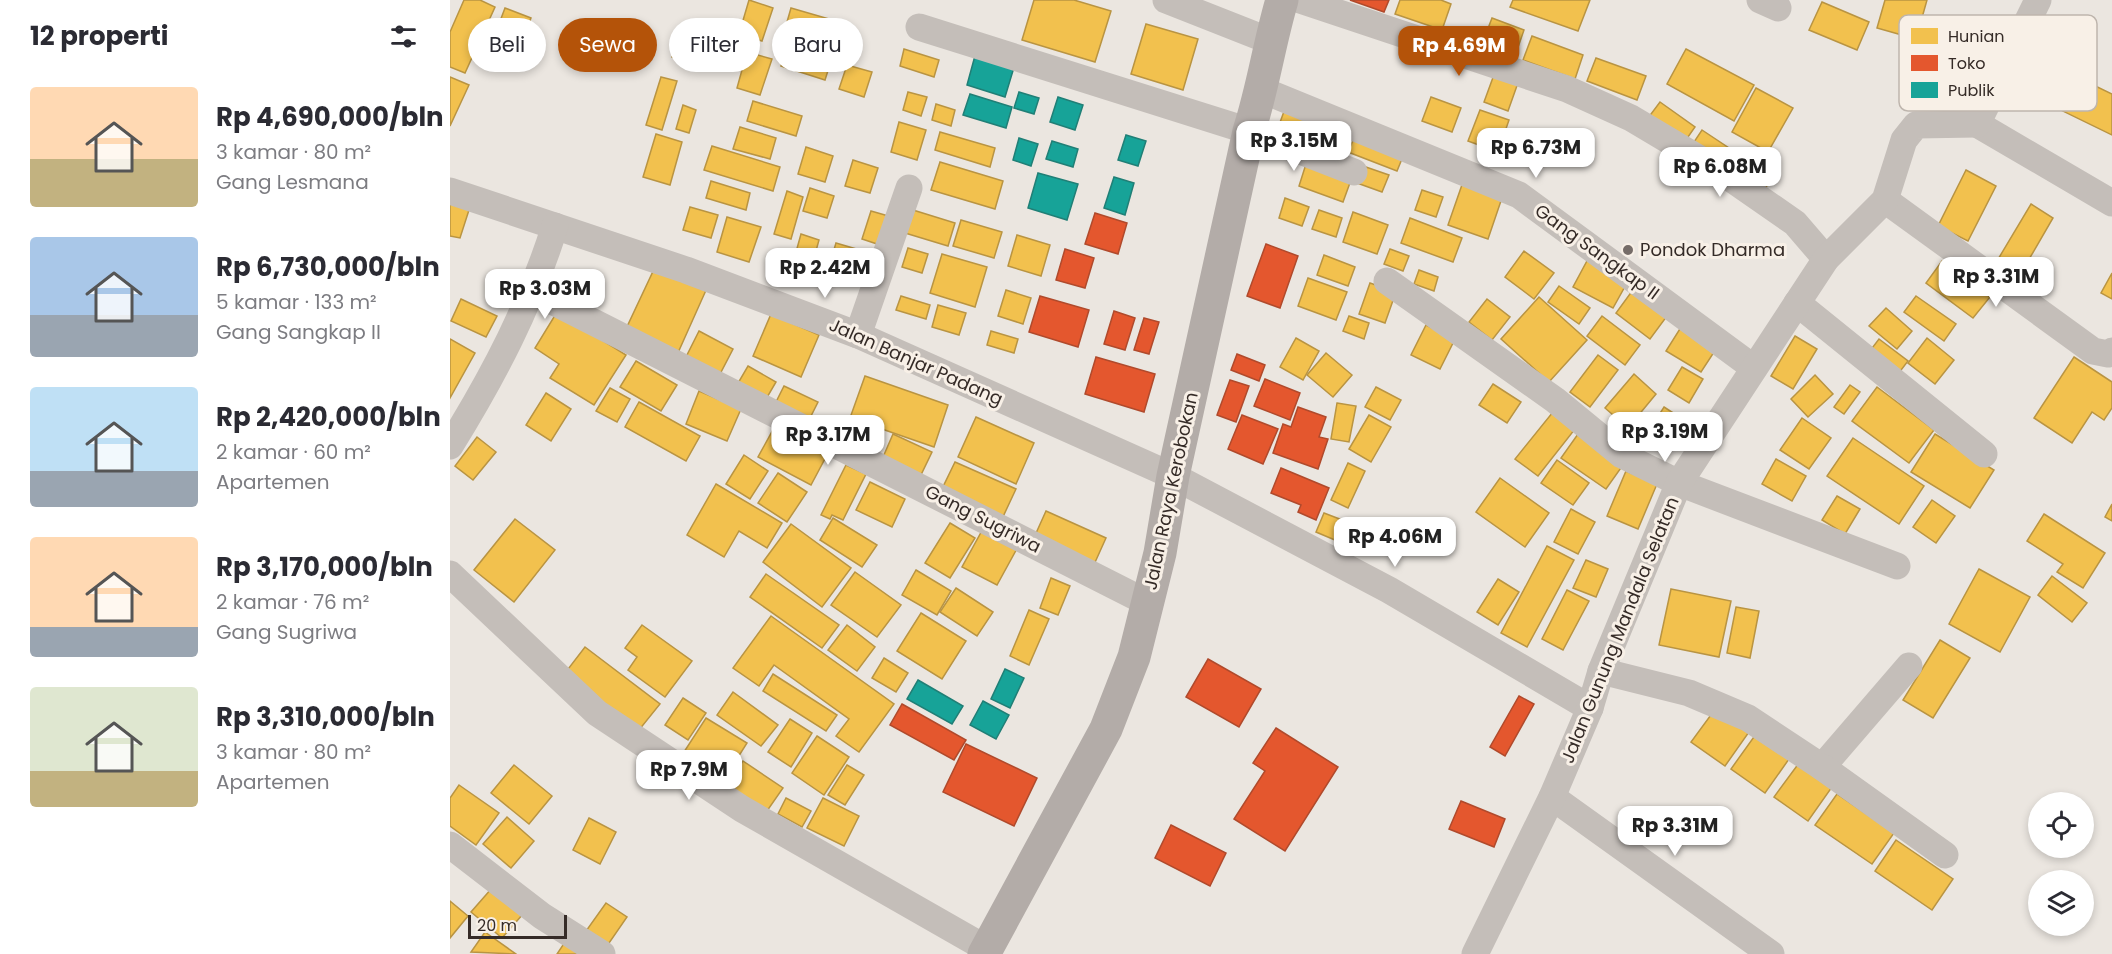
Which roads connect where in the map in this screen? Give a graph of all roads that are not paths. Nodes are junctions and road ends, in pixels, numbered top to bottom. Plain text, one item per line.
1 (1166, 0) edge
2 (1282, 0) edge
3 (1300, 0) edge
4 (2038, 0) edge
5 (2031, 15) edge
6 (919, 27) dead end
7 (1270, 41) junction
8 (1263, 90) junction
9 (1983, 111) edge
10 (1977, 124) junction
11 (1249, 131) junction
12 (1354, 172) dead end
13 (909, 188) dead end
14 (450, 191) edge
15 (1885, 200) junction
16 (2112, 203) edge
17 (555, 226) junction
18 (1826, 259) junction
19 (1387, 281) dead end
20 (538, 294) dead end
21 (1797, 303) junction
22 (858, 335) junction
23 (2112, 351) edge
24 (1754, 368) junction
25 (450, 446) edge
26 (1984, 454) dead end
27 (1173, 477) junction
28 (1679, 483) junction
29 (1897, 566) dead end
30 (450, 574) edge
31 (1138, 598) dead end
32 (1909, 666) dead end
33 (1601, 671) junction
34 (1590, 708) junction
35 (1822, 767) junction
36 (1552, 798) junction
37 (450, 845) edge
38 (1945, 855) dead end
39 (985, 951) edge
40 (602, 954) edge
41 (1475, 954) edge
42 (1771, 954) edge

1 - 7 street
2 - 7 main road, Jalan Raya Kerobokan
3 - 18 street
4 - 5 street
6 - 11 street
7 - 8 main road, Jalan Raya Kerobokan
8 - 11 main road, Jalan Raya Kerobokan
8 - 24 street, Gang Sangkap II
9 - 10 street
10 - 15 street
10 - 16 street
11 - 12 street
11 - 27 main road, Jalan Raya Kerobokan
13 - 22 street
14 - 17 street, Jalan Banjar Padang
15 - 18 street, Jalan Gunung Mandala Selatan
15 - 23 street
17 - 22 street, Jalan Banjar Padang
17 - 25 street
18 - 21 street, Jalan Gunung Mandala Selatan
19 - 28 street
20 - 31 street, Gang Sugriwa
21 - 24 street, Jalan Gunung Mandala Selatan
21 - 26 street
22 - 27 street, Jalan Banjar Padang
24 - 28 street, Jalan Gunung Mandala Selatan
27 - 34 street, Jalan Banjar Padang
27 - 39 main road, Jalan Raya Kerobokan
28 - 29 street
28 - 33 street, Jalan Gunung Mandala Selatan
30 - 39 street
32 - 35 street
33 - 34 street, Jalan Gunung Mandala Selatan
33 - 35 street
34 - 36 street, Jalan Gunung Mandala Selatan
35 - 38 street
36 - 41 street, Jalan Gunung Mandala Selatan
36 - 42 street
37 - 40 street

